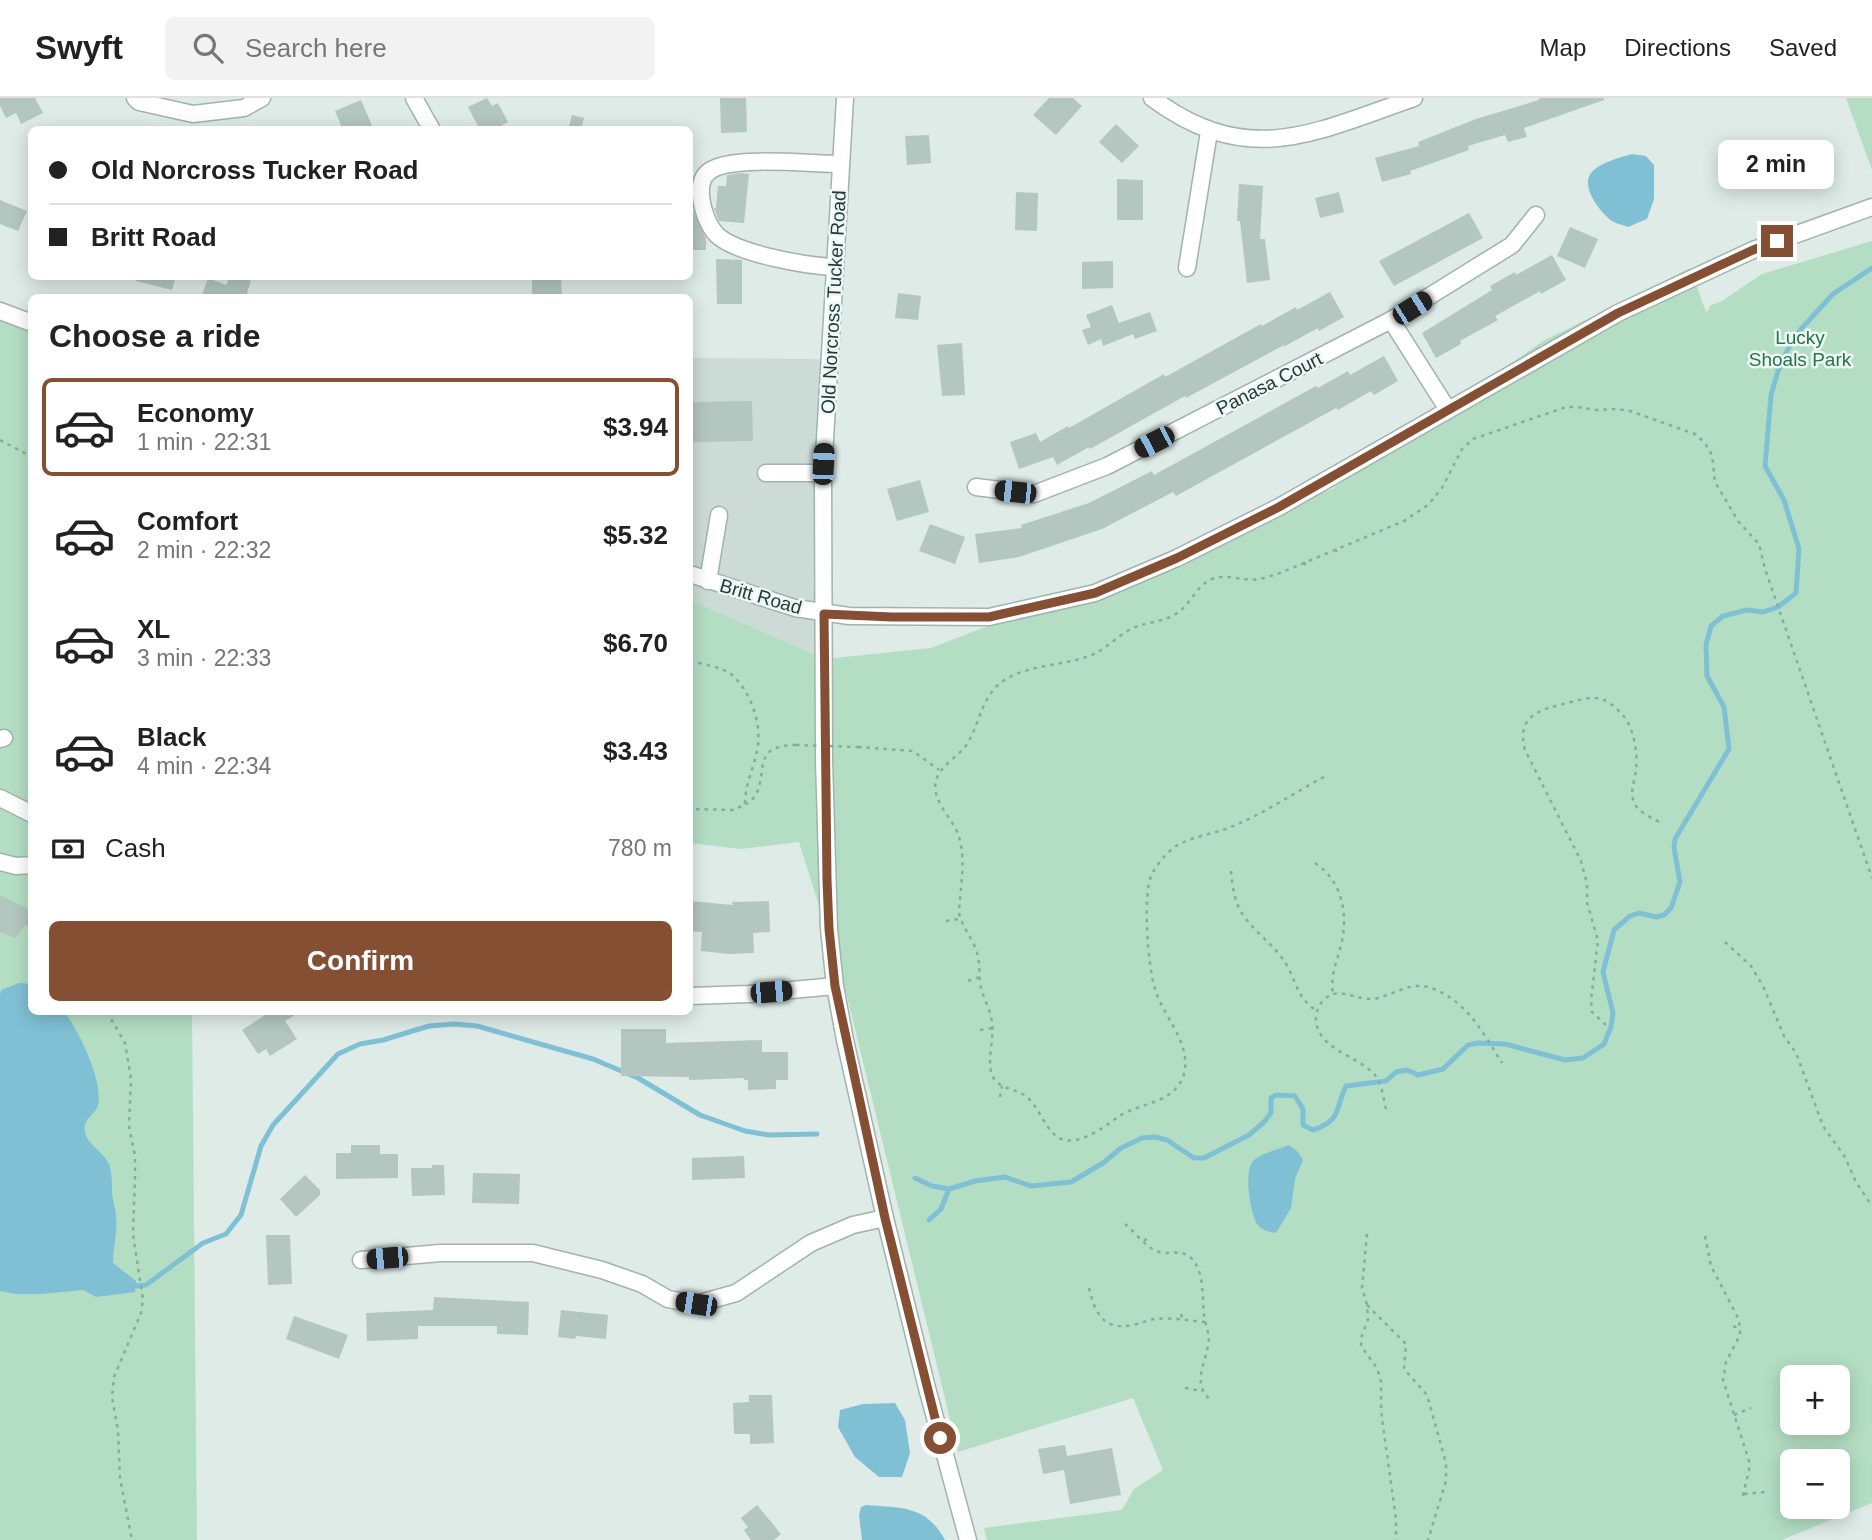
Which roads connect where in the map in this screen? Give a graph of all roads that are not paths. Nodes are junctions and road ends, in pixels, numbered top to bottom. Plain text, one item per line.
1 (135, 98) edge
2 (262, 98) edge
3 (414, 98) edge
4 (845, 98) edge
5 (1152, 98) edge
6 (1414, 98) edge
7 (430, 126) edge
8 (1209, 132) junction
9 (841, 164) junction
10 (1872, 207) edge
11 (1536, 215) dead end
12 (835, 267) junction
13 (1187, 268) dead end
14 (0, 311) edge
15 (1391, 320) junction
16 (28, 322) edge
17 (1448, 410) junction
18 (766, 473) dead end
19 (823, 473) junction
20 (976, 487) dead end
21 (719, 515) dead end
22 (693, 575) edge
23 (708, 581) junction
24 (824, 614) junction
25 (0, 797) edge
26 (28, 812) edge
27 (0, 862) edge
28 (28, 864) edge
29 (835, 986) junction
30 (693, 996) edge
31 (885, 1218) junction
32 (360, 1260) dead end
33 (968, 1540) edge

1 - 2 street
3 - 7 street
4 - 9 street, Old Norcross Tucker Road
5 - 8 street
6 - 8 street
8 - 13 street
9 - 12 street, Old Norcross Tucker Road
9 - 12 street
10 - 17 street, Britt Road
11 - 15 street, Panasa Court
12 - 19 street, Old Norcross Tucker Road
14 - 16 street
15 - 17 street
15 - 20 street, Panasa Court
17 - 24 street, Britt Road
18 - 19 street
19 - 24 street, Old Norcross Tucker Road
21 - 23 street
22 - 23 street, Britt Road
23 - 24 street, Britt Road
24 - 29 street, Old Norcross Tucker Road
25 - 26 street
27 - 28 street
29 - 30 street
29 - 31 street, Old Norcross Tucker Road
31 - 32 street
31 - 33 street, Old Norcross Tucker Road

